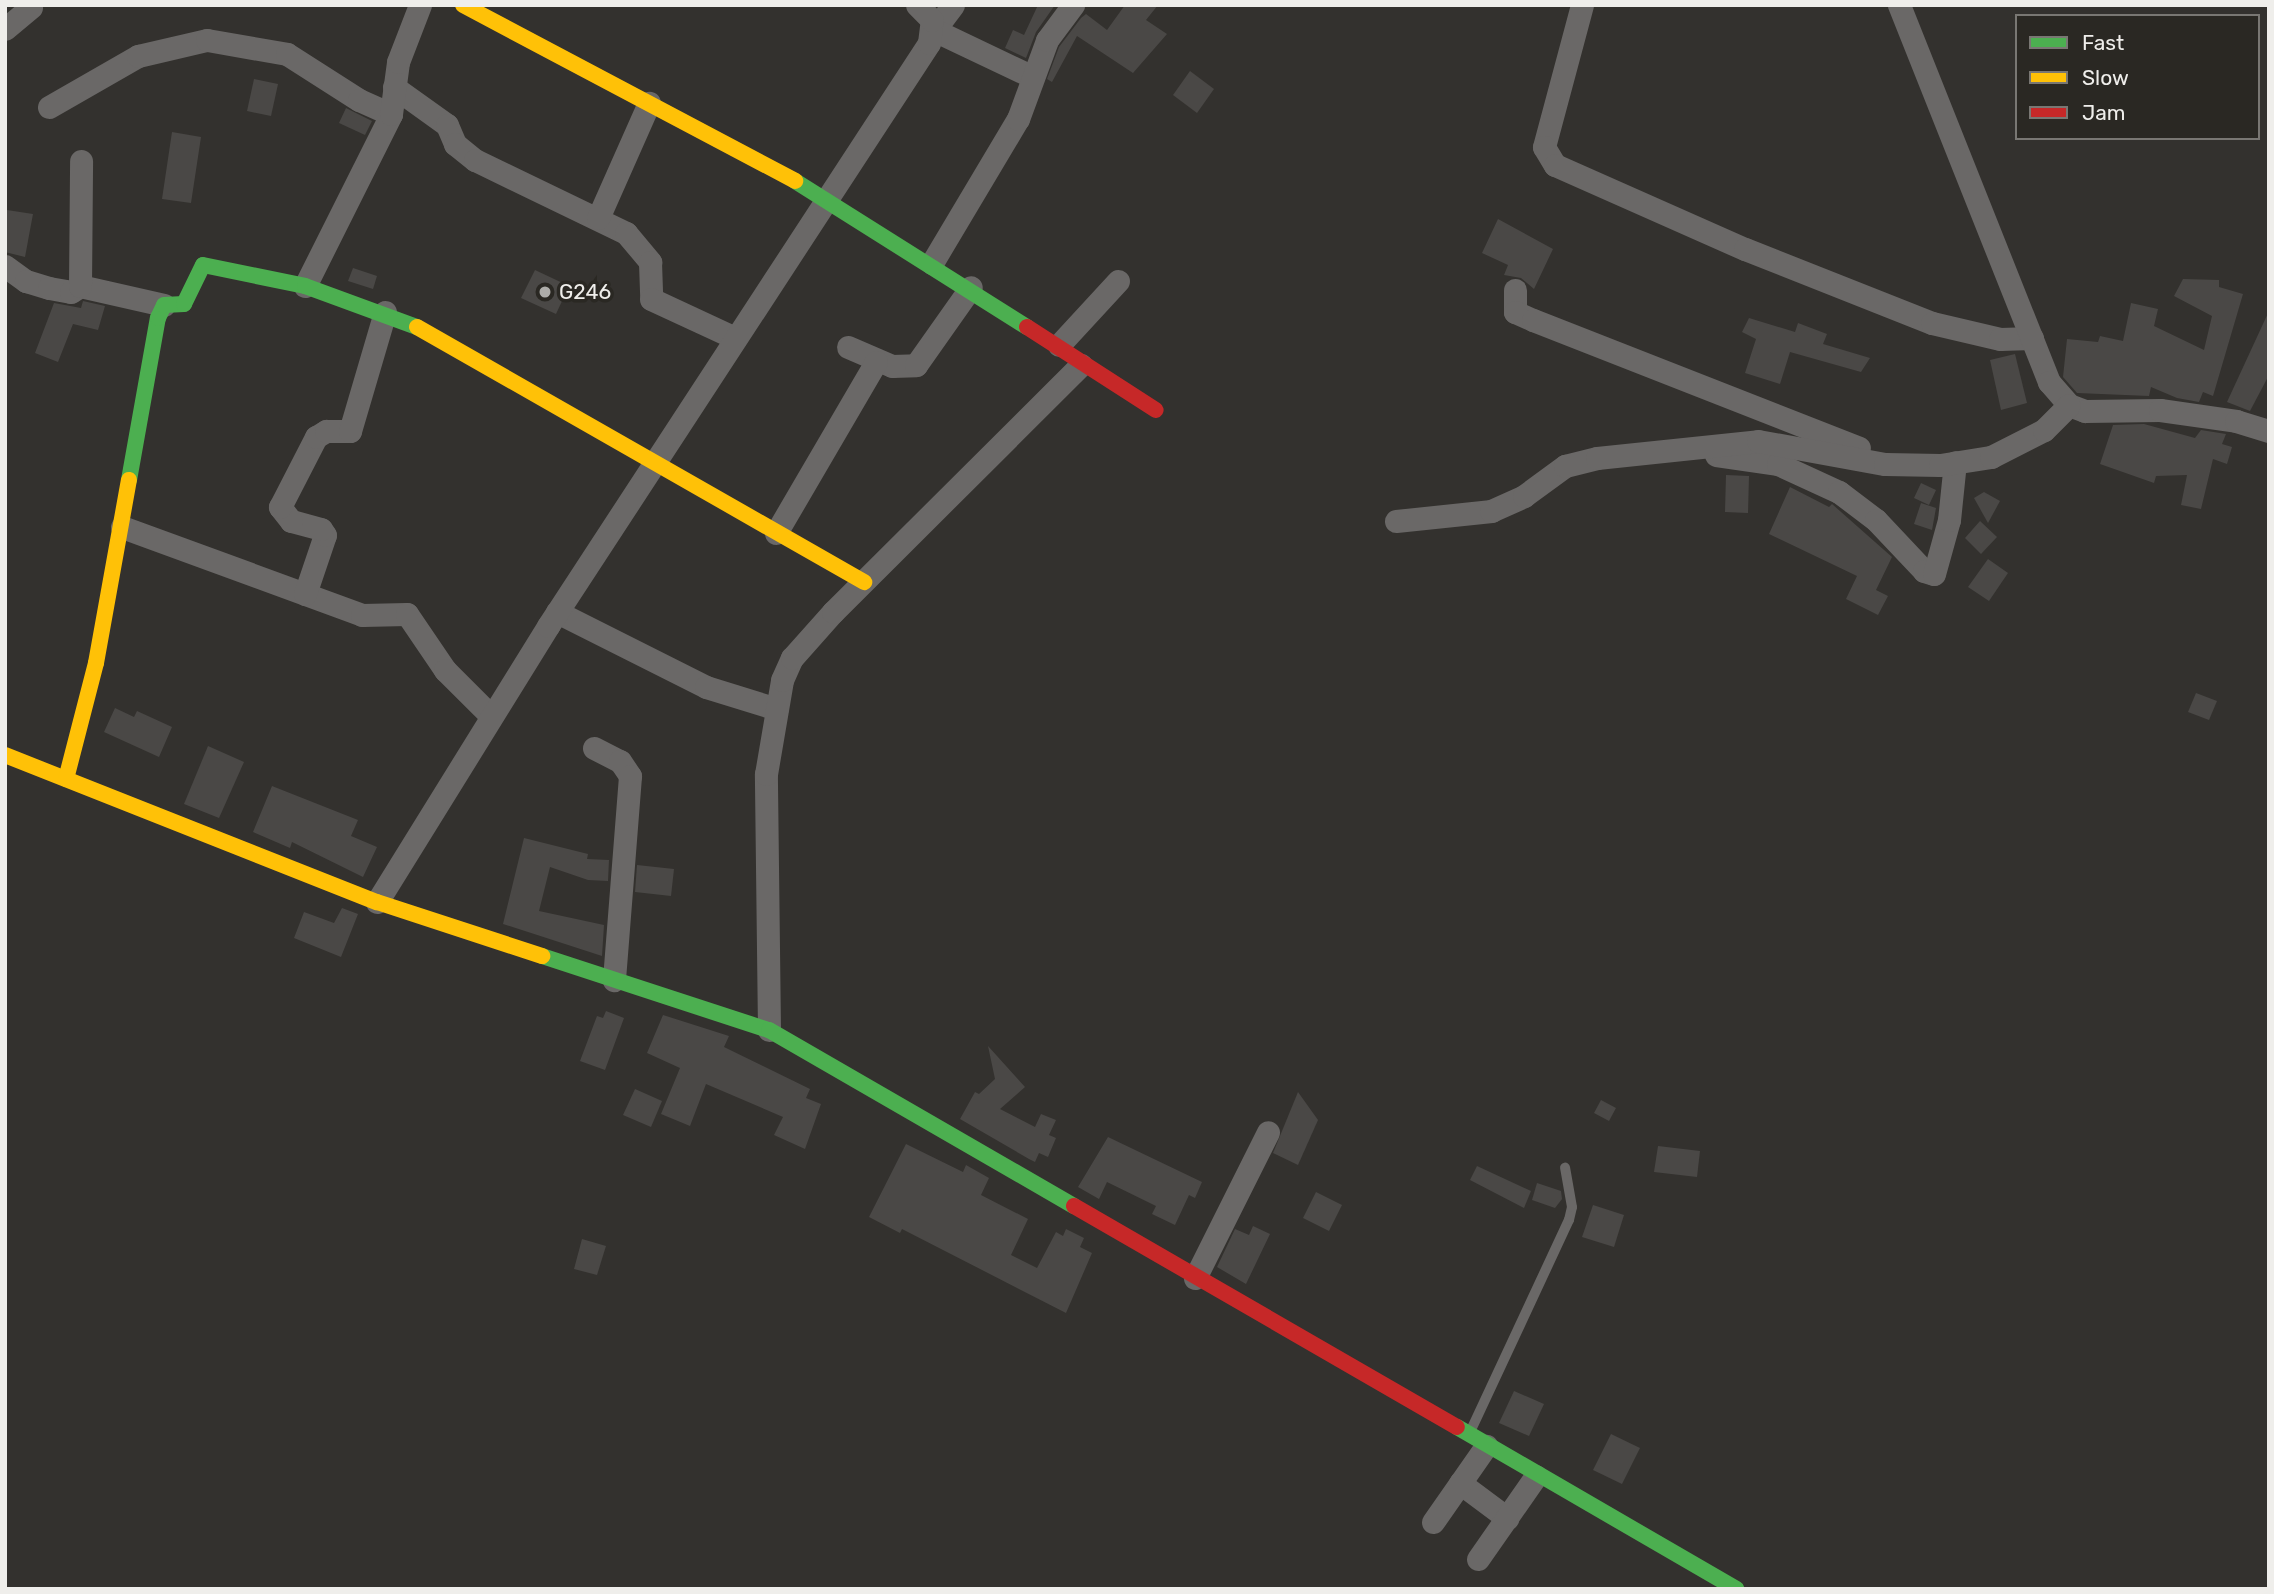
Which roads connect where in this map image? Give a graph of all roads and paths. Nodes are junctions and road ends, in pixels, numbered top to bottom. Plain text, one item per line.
1 (420, 5) edge
2 (463, 5) edge
3 (917, 5) edge
4 (953, 5) edge
5 (1073, 5) edge
6 (1582, 5) edge
7 (1899, 5) edge
8 (31, 7) edge
9 (5, 29) edge
10 (934, 30) junction
11 (1031, 76) junction
12 (394, 88) junction
13 (649, 103) junction
14 (49, 107) dead end
15 (391, 114) junction
16 (81, 161) dead end
17 (827, 198) junction
18 (598, 218) junction
19 (932, 263) junction
20 (5, 266) edge
21 (1118, 281) dead end
22 (80, 286) junction
23 (305, 286) junction
24 (971, 287) junction
25 (1515, 290) dead end
26 (164, 305) junction
27 (386, 312) junction
28 (735, 338) junction
29 (2032, 338) junction
30 (1059, 345) junction
31 (848, 348) dead end
32 (876, 362) junction
33 (1081, 365) junction
34 (2069, 405) junction
35 (1156, 410) dead end
36 (2269, 431) edge
37 (1688, 452) junction
38 (1955, 463) junction
39 (1885, 464) junction
40 (652, 466) junction
41 (1396, 521) dead end
42 (121, 527) junction
43 (776, 533) junction
44 (864, 582) junction
45 (305, 594) junction
46 (557, 612) junction
47 (777, 709) junction
48 (491, 716) junction
49 (594, 748) dead end
50 (5, 755) edge
51 (66, 779) junction
52 (377, 902) junction
53 (614, 980) junction
54 (769, 1030) junction
55 (1268, 1132) dead end
56 (1565, 1168) dead end
57 (1195, 1278) junction
58 (1477, 1441) junction
59 (1536, 1476) junction
60 (1460, 1483) junction
61 (1507, 1518) junction
62 (1433, 1522) dead end
63 (1478, 1559) dead end
64 (1737, 1589) edge

1 - 12 street
2 - 13 street
3 - 10 street
4 - 10 street
5 - 11 street
6 - 29 street
7 - 29 street
8 - 9 street
10 - 11 street
10 - 17 street
11 - 19 street
12 - 15 street
12 - 18 street
13 - 17 street
13 - 18 street
14 - 15 street
15 - 23 street
16 - 22 street
17 - 19 street
17 - 28 street
18 - 28 street
19 - 24 street
20 - 22 street
21 - 30 street
22 - 26 street
23 - 26 street
23 - 27 street
24 - 30 street
24 - 32 street
25 - 39 street
26 - 42 street
27 - 40 street
27 - 45 street
28 - 40 street
29 - 34 street
30 - 33 street
31 - 32 street
32 - 43 street
33 - 35 street
33 - 44 street
34 - 36 street
34 - 38 street
37 - 38 street
37 - 39 street
37 - 41 street
38 - 39 street
40 - 43 street
40 - 46 street
42 - 45 street
42 - 51 street
43 - 44 street
44 - 47 street
45 - 48 street
46 - 47 street
46 - 48 street
47 - 54 street
48 - 52 street
49 - 53 street
50 - 51 street
51 - 52 street
52 - 53 street
53 - 54 street
54 - 57 street
55 - 57 street
56 - 58 lane
57 - 58 street
58 - 59 street
58 - 60 street
59 - 61 street
59 - 64 street
60 - 61 street
60 - 62 street
61 - 63 street

